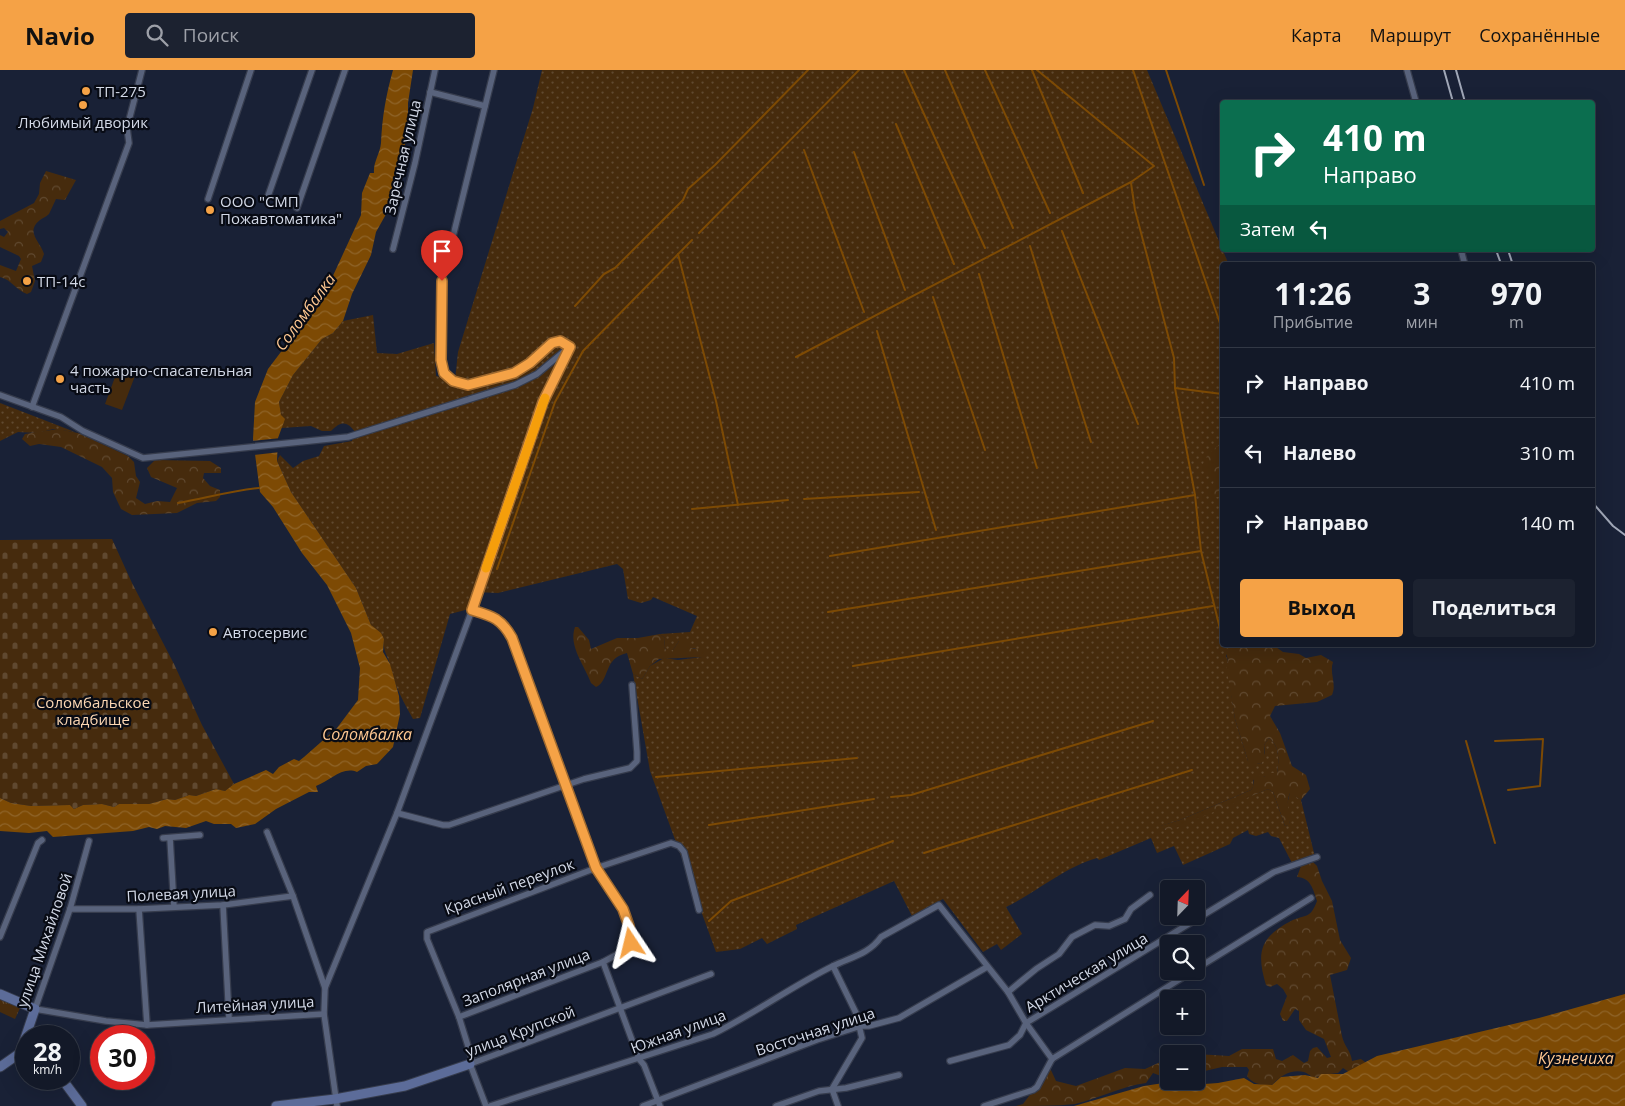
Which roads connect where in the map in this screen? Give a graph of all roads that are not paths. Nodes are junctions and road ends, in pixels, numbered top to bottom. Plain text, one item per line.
1 (142, 70) edge
2 (251, 70) edge
3 (312, 70) edge
4 (344, 70) edge
5 (435, 70) edge
6 (494, 70) edge
7 (1407, 70) edge
8 (430, 92) junction
9 (1415, 100) edge
10 (485, 106) junction
11 (208, 199) dead end
12 (267, 199) dead end
13 (297, 208) dead end
14 (393, 249) dead end
15 (570, 347) junction
16 (0, 395) edge
17 (32, 408) junction
18 (472, 610) junction
19 (632, 685) dead end
20 (567, 786) junction
21 (396, 813) junction
22 (267, 832) dead end
23 (200, 835) dead end
24 (42, 840) dead end
25 (89, 841) dead end
26 (1317, 857) dead end
27 (596, 868) junction
28 (1150, 895) dead end
29 (293, 896) junction
30 (1311, 898) dead end
31 (223, 905) junction
32 (174, 907) junction
33 (70, 909) junction
34 (139, 909) junction
35 (699, 910) dead end
36 (0, 937) edge
37 (603, 962) junction
38 (1205, 963) edge
39 (833, 966) junction
40 (987, 967) junction
41 (711, 974) dead end
42 (1179, 980) edge
43 (325, 988) junction
44 (1008, 992) junction
45 (0, 994) edge
46 (620, 1008) junction
47 (36, 1009) junction
48 (324, 1014) junction
49 (458, 1017) junction
50 (229, 1018) junction
51 (1026, 1023) junction
52 (31, 1025) edge
53 (147, 1025) junction
54 (861, 1026) junction
55 (15, 1059) edge
56 (639, 1059) junction
57 (1052, 1059) junction
58 (950, 1061) dead end
59 (470, 1064) junction
60 (0, 1067) edge
61 (899, 1075) dead end
62 (832, 1089) junction
63 (70, 1090) edge
64 (336, 1103) edge
65 (659, 1103) edge
66 (82, 1106) edge
67 (276, 1106) edge
68 (486, 1106) edge
69 (490, 1106) edge
70 (643, 1106) edge
71 (776, 1106) edge
72 (838, 1106) edge
73 (984, 1106) edge

1 - 17 street
2 - 11 street
3 - 12 street
4 - 13 street
5 - 8 street, Заречная улица
6 - 10 street
7 - 9 street
8 - 10 street
8 - 14 street, Заречная улица
10 - 15 street
15 - 17 street
15 - 18 street
16 - 17 street
18 - 20 street, Заполярная улица
18 - 21 street
19 - 20 street
20 - 21 street
20 - 27 street, Заполярная улица
21 - 43 street
22 - 29 street, Литейная улица
23 - 32 street
24 - 36 street
25 - 33 street, улица Михайловой
26 - 51 street, Арктическая улица
27 - 35 street, Красный переулок
27 - 37 street, Заполярная улица
27 - 49 street, Красный переулок
28 - 44 street
29 - 31 street, Полевая улица
29 - 43 street, Литейная улица
30 - 38 street
31 - 32 street, Полевая улица
31 - 50 street
32 - 34 street, Полевая улица
33 - 34 street, Полевая улица
33 - 47 street, улица Михайловой
34 - 53 street
37 - 46 street
37 - 49 street, Заполярная улица
39 - 40 street, Южная улица
39 - 54 street
39 - 56 street, Южная улица
40 - 44 street
40 - 54 street, Восточная улица
41 - 46 street, улица Крупской
42 - 57 street
43 - 48 street, Литейная улица
44 - 51 street
45 - 47 street, Литейная улица
46 - 56 street
46 - 59 street, улица Крупской
47 - 52 street, улица Михайловой
47 - 53 street, Литейная улица
48 - 50 street, Литейная улица
48 - 64 street
49 - 59 street
50 - 53 street, Литейная улица
51 - 57 street
51 - 58 street
54 - 62 street
54 - 65 street, Восточная улица
55 - 60 street, улица Михайловой
56 - 65 street
56 - 69 street, Южная улица
57 - 73 street
59 - 64 street, улица Крупской
59 - 68 street
61 - 62 street
62 - 71 street
62 - 72 street
63 - 66 street
64 - 67 street, улица Крупской
65 - 70 street, Восточная улица

